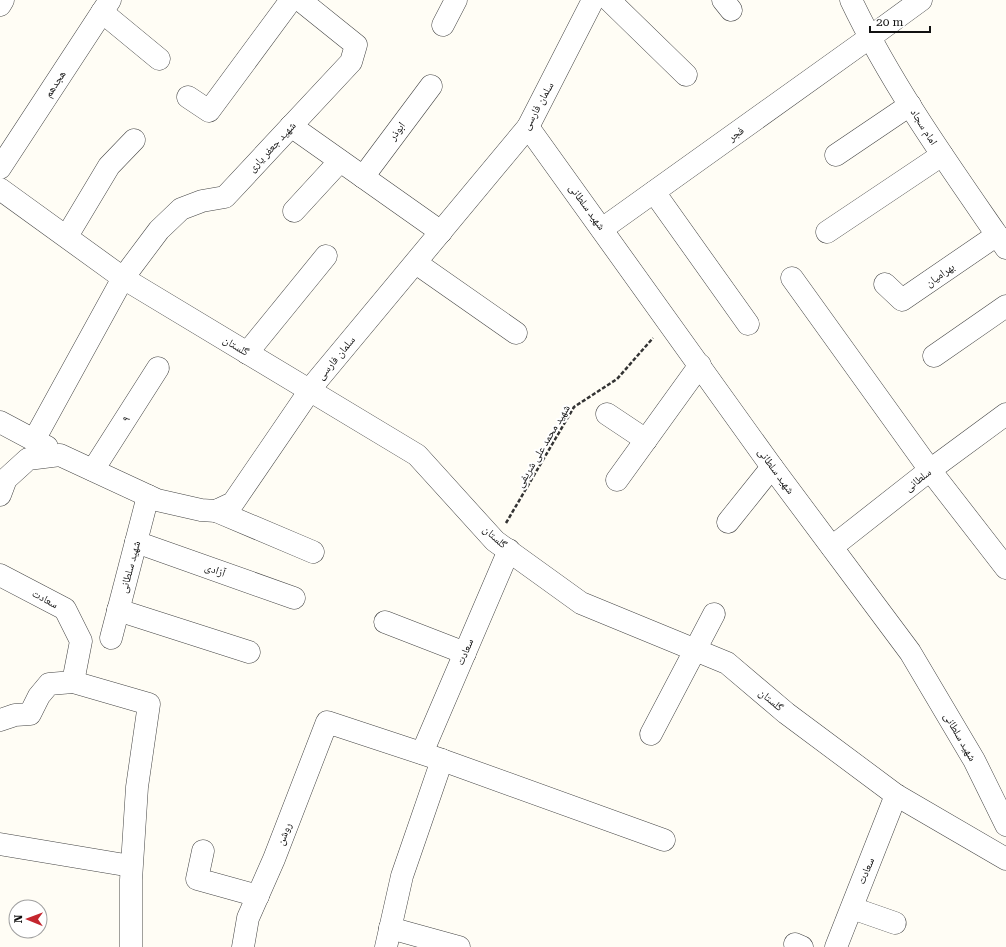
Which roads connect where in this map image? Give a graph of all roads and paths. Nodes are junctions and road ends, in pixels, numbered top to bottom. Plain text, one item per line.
1 (3, 0) edge
2 (291, 0) edge
3 (300, 0) edge
4 (456, 0) edge
5 (593, 0) edge
6 (609, 0) edge
7 (851, 0) edge
8 (921, 0) edge
9 (0, 5) edge
10 (106, 6) edge
11 (442, 25) dead end
12 (869, 38) junction
13 (159, 59) dead end
14 (686, 75) dead end
15 (431, 86) dead end
16 (188, 98) dead end
17 (910, 105) junction
18 (291, 126) junction
19 (528, 127) junction
20 (134, 140) dead end
21 (836, 155) dead end
22 (942, 155) junction
23 (340, 161) junction
24 (0, 168) edge
25 (363, 177) junction
26 (0, 189) edge
27 (654, 192) junction
28 (294, 211) dead end
29 (602, 229) junction
30 (441, 232) junction
31 (827, 232) dead end
32 (67, 236) junction
33 (1002, 242) edge
34 (326, 256) dead end
35 (416, 263) junction
36 (122, 278) junction
37 (792, 278) dead end
38 (885, 284) dead end
39 (1006, 306) edge
40 (668, 321) junction
41 (748, 324) dead end
42 (516, 333) dead end
43 (247, 352) junction
44 (934, 356) dead end
45 (700, 365) junction
46 (158, 368) dead end
47 (311, 391) junction
48 (607, 414) dead end
49 (1006, 414) edge
50 (0, 422) edge
51 (34, 440) junction
52 (646, 440) junction
53 (60, 455) junction
54 (772, 467) junction
55 (94, 470) junction
56 (930, 470) junction
57 (617, 480) dead end
58 (0, 496) edge
59 (148, 496) junction
60 (216, 511) junction
61 (727, 521) dead end
62 (136, 542) junction
63 (502, 545) junction
64 (832, 547) junction
65 (314, 552) dead end
66 (1006, 568) edge
67 (0, 575) edge
68 (294, 598) dead end
69 (118, 610) junction
70 (714, 614) dead end
71 (385, 622) dead end
72 (111, 638) dead end
73 (694, 650) junction
74 (249, 652) dead end
75 (465, 653) junction
76 (73, 682) junction
77 (0, 720) edge
78 (651, 734) dead end
79 (432, 757) junction
80 (896, 794) junction
81 (1006, 825) edge
82 (664, 840) dead end
83 (0, 844) edge
84 (203, 851) dead end
85 (1006, 859) edge
86 (131, 866) junction
87 (258, 896) junction
88 (852, 908) junction
89 (895, 923) dead end
90 (388, 938) edge
91 (437, 944) edge
92 (131, 947) edge
93 (243, 947) edge
94 (460, 947) edge
95 (836, 947) edge

1 - 9 street
2 - 16 street
3 - 18 street, شهید جعفر یاری
4 - 11 street
5 - 19 street, سلمان فارسی
6 - 14 street
7 - 12 street, امام سجاد
8 - 12 street, فجر
10 - 13 street
10 - 24 street, هجدهم
12 - 17 street, امام سجاد
12 - 27 street, فجر
15 - 25 street, ابوذر
17 - 21 street
17 - 22 street, امام سجاد
18 - 23 street
18 - 36 street, شهید جعفر یاری
19 - 29 street, شهید سلطانی
19 - 30 street, سلمان فارسی
20 - 32 street
22 - 31 street
22 - 33 street, امام سجاد
23 - 25 street
23 - 28 street
25 - 30 street
26 - 32 street, گلستان
27 - 29 street, فجر
27 - 41 street
29 - 40 street, شهید سلطانی
30 - 35 street, سلمان فارسی
32 - 36 street, گلستان
33 - 38 street, بهرامیان
34 - 43 street
35 - 42 street
35 - 47 street, سلمان فارسی
36 - 43 street, گلستان
36 - 51 street, شهید جعفر یاری
37 - 56 street
39 - 44 street
40 - 45 street, شهید سلطانی
40 - 63 path, شهید محمد علی شریفی
43 - 47 street, گلستان
45 - 52 street
45 - 54 street, شهید سلطانی
46 - 55 street, ۹
47 - 60 street, سلمان فارسی
47 - 63 street, گلستان
48 - 52 street
49 - 56 street, سلطانی
50 - 51 street
51 - 53 street
52 - 57 street
53 - 55 street
53 - 58 street
54 - 61 street
54 - 64 street, شهید سلطانی
55 - 59 street
56 - 64 street, سلطانی
56 - 66 street
59 - 60 street
59 - 62 street, شهید سلطانی
60 - 65 street
62 - 68 street, آزادی
62 - 69 street, شهید سلطانی
63 - 73 street, گلستان
63 - 75 street, سعادت
64 - 81 street, شهید سلطانی
67 - 76 street, سعادت
69 - 72 street, شهید سلطانی
69 - 74 street
70 - 73 street
71 - 75 street
73 - 78 street
73 - 80 street, گلستان
75 - 79 street, سعادت
76 - 77 street
76 - 86 street
79 - 82 street
79 - 87 street, روشن
79 - 90 street, سعادت
80 - 85 street, گلستان
80 - 88 street, سعادت
83 - 86 street
84 - 87 street
86 - 92 street
87 - 93 street, روشن
88 - 89 street
88 - 95 street, سعادت
90 - 91 street, سعادت
91 - 94 street, سعادت

